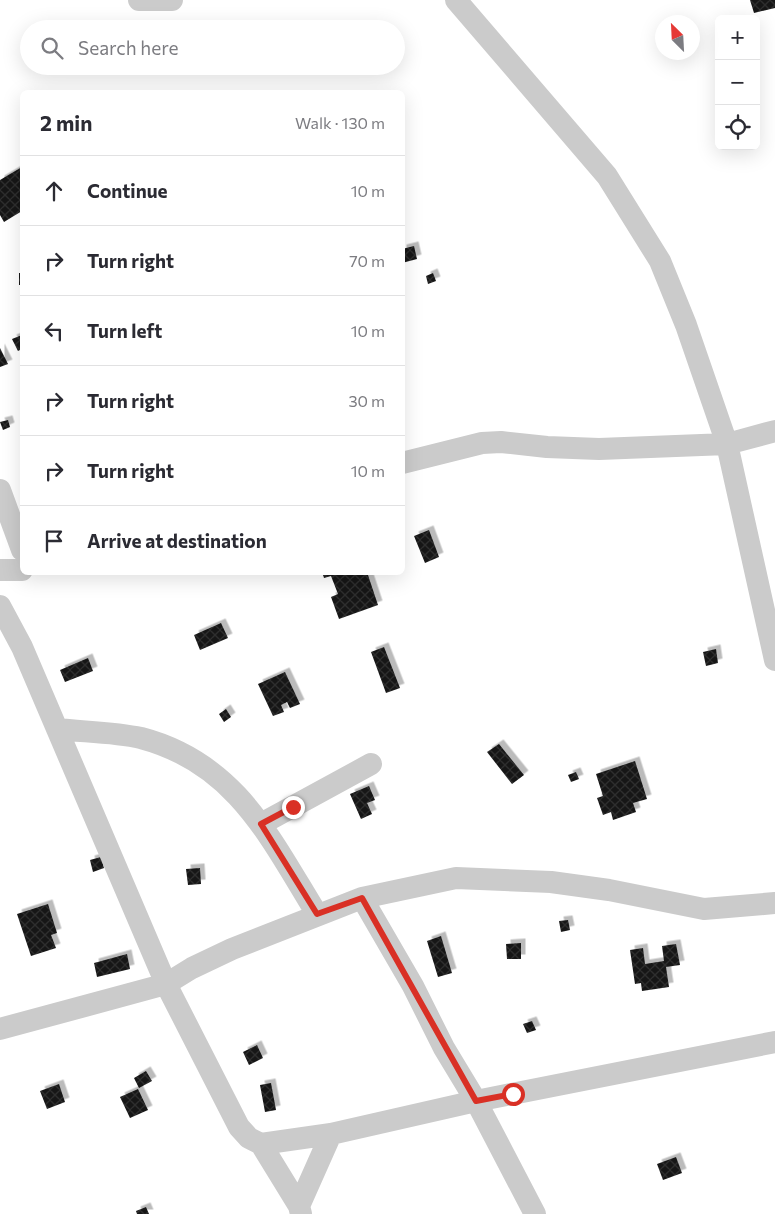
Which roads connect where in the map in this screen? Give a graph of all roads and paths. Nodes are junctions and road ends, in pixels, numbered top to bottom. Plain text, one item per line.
1 (139, 0) edge
2 (172, 0) edge
3 (456, 0) edge
4 (775, 431) edge
5 (727, 444) junction
6 (405, 462) edge
7 (0, 490) edge
8 (20, 545) edge
9 (0, 570) edge
10 (20, 570) edge
11 (0, 606) edge
12 (775, 660) edge
13 (57, 729) junction
14 (371, 764) dead end
15 (261, 824) junction
16 (362, 898) junction
17 (775, 903) edge
18 (317, 914) junction
19 (166, 984) junction
20 (0, 1029) edge
21 (775, 1042) edge
22 (476, 1101) junction
23 (331, 1134) junction
24 (261, 1144) junction
25 (300, 1210) edge
26 (535, 1214) edge

1 - 2 street
3 - 5 street
4 - 5 street
5 - 6 street
5 - 12 street
7 - 8 street
9 - 10 street
11 - 13 street
13 - 15 street
13 - 19 street
14 - 15 street
15 - 18 street
16 - 17 street
16 - 18 street
16 - 22 street
18 - 19 street
19 - 20 street
19 - 24 street
21 - 22 street
22 - 23 street
22 - 26 street
23 - 24 street
23 - 25 street
24 - 25 street

